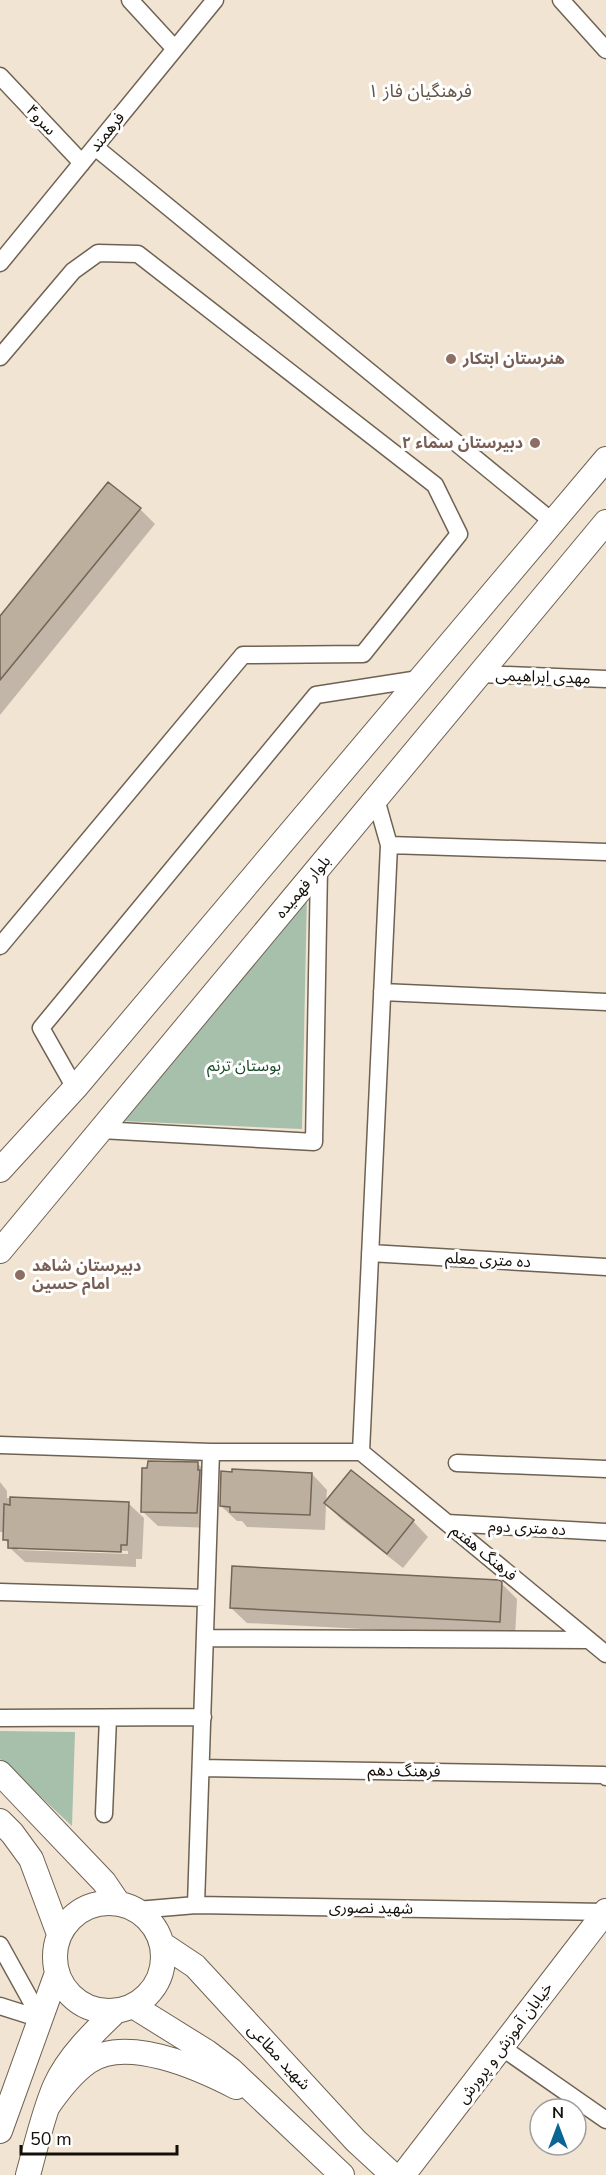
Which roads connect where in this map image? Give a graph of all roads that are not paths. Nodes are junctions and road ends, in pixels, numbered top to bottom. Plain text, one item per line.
1 (130, 0) edge
2 (215, 0) edge
3 (561, 0) edge
4 (175, 49) junction
5 (606, 50) edge
6 (0, 76) edge
7 (95, 147) junction
8 (81, 163) junction
9 (0, 263) edge
10 (0, 357) edge
11 (606, 459) edge
12 (553, 522) junction
13 (606, 522) edge
14 (480, 674) junction
15 (419, 679) junction
16 (606, 679) edge
17 (376, 799) junction
18 (389, 845) junction
19 (606, 852) edge
20 (319, 868) junction
21 (0, 946) edge
22 (382, 992) junction
23 (606, 1002) edge
24 (75, 1088) junction
25 (101, 1130) junction
26 (0, 1170) edge
27 (0, 1251) edge
28 (370, 1253) junction
29 (606, 1267) edge
30 (0, 1445) edge
31 (211, 1452) junction
32 (361, 1452) junction
33 (457, 1463) dead end
34 (606, 1469) edge
35 (447, 1523) junction
36 (606, 1532) edge
37 (0, 1592) edge
38 (206, 1598) junction
39 (205, 1638) junction
40 (589, 1640) junction
41 (606, 1654) edge
42 (202, 1717) junction
43 (0, 1718) edge
44 (108, 1718) junction
45 (201, 1768) junction
46 (0, 1773) edge
47 (606, 1777) edge
48 (104, 1814) dead end
49 (0, 1821) edge
50 (196, 1905) junction
51 (128, 1907) junction
52 (602, 1922) edge
53 (59, 1934) junction
54 (162, 1944) junction
55 (0, 1945) edge
56 (57, 1973) junction
57 (0, 2006) edge
58 (124, 2008) junction
59 (40, 2019) junction
60 (501, 2047) junction
61 (269, 2105) junction
62 (48, 2106) junction
63 (2, 2120) edge
64 (606, 2120) edge
65 (28, 2175) edge
66 (342, 2175) edge
67 (393, 2175) edge
68 (403, 2175) edge

1 - 4 street
2 - 4 street, فرهمند
3 - 5 street
4 - 7 street, فرهمند
6 - 8 street, سرو۴
7 - 8 street, فرهمند
7 - 12 street
8 - 9 street, فرهمند
10 - 21 street
11 - 12 street
12 - 15 street
13 - 14 street, بلوار فهمیده
14 - 16 street, مهدی ابراهیمی
14 - 17 street, بلوار فهمیده
15 - 24 street
15 - 24 street
17 - 18 street
17 - 20 street, بلوار فهمیده
18 - 19 street
18 - 22 street
20 - 25 street, بلوار فهمیده
20 - 25 street
22 - 23 street
22 - 28 street
24 - 26 street
25 - 27 street, بلوار فهمیده
28 - 29 street, ده متری معلم
28 - 32 street
30 - 31 street
31 - 32 street
31 - 38 street
32 - 35 street, فرهنگ هفتم
33 - 34 street
35 - 36 street, ده متری دوم
35 - 40 street, فرهنگ هفتم
37 - 38 street
38 - 39 street
39 - 40 street
39 - 42 street
40 - 41 street, فرهنگ هفتم
42 - 44 street
42 - 45 street
43 - 44 street
44 - 48 street
45 - 47 street, فرهنگ دهم
45 - 50 street
46 - 51 street
49 - 53 street
50 - 51 street, شهید نصوری
50 - 52 street, شهید نصوری
51 - 53 street
51 - 54 street
52 - 60 street, خیابان آموزش و پرورش
53 - 56 street
54 - 58 street
54 - 67 street, شهید مطاعی
55 - 59 street
56 - 58 street
56 - 59 street
57 - 59 street
58 - 61 street
58 - 62 street
59 - 63 street
60 - 64 street
60 - 68 street, خیابان آموزش و پرورش
61 - 62 street
61 - 66 street
62 - 65 street

